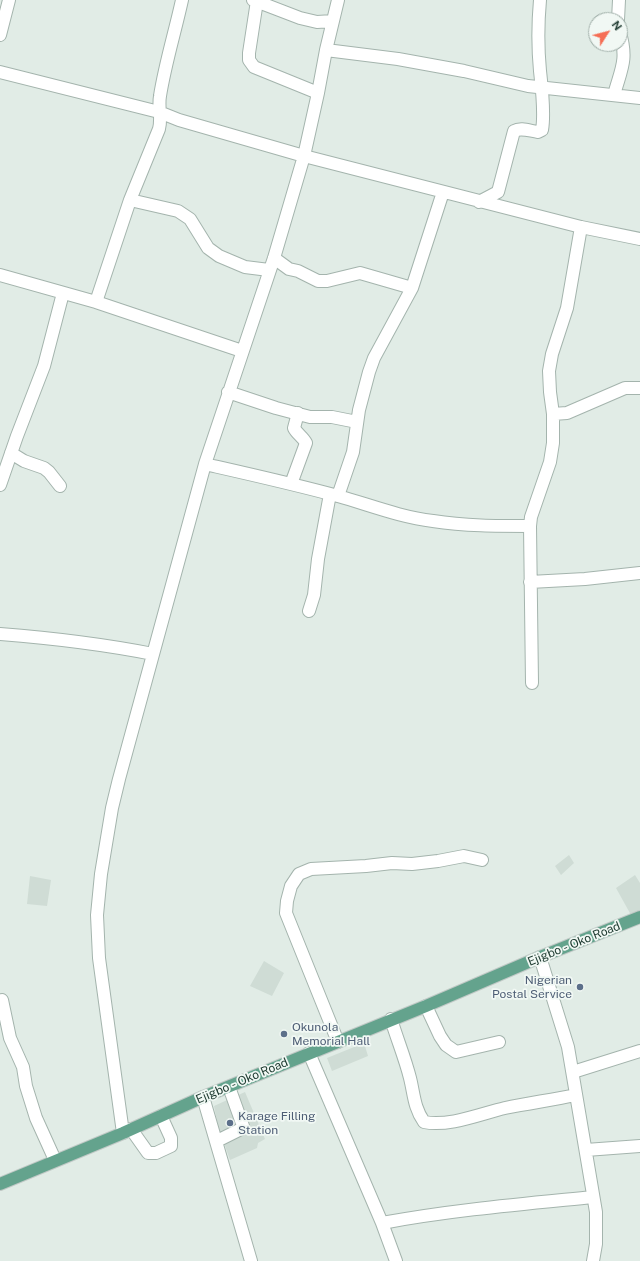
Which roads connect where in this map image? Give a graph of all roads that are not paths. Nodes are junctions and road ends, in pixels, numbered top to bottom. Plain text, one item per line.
1 (9, 0) edge
2 (182, 0) edge
3 (338, 0) edge
4 (540, 0) edge
5 (619, 0) edge
6 (255, 1) edge
7 (618, 12) edge
8 (334, 21) junction
9 (0, 35) edge
10 (326, 50) junction
11 (624, 52) edge
12 (540, 70) junction
13 (0, 72) edge
14 (528, 86) junction
15 (543, 89) junction
16 (318, 93) junction
17 (614, 95) junction
18 (640, 98) edge
19 (159, 112) junction
20 (304, 156) junction
21 (443, 192) junction
22 (130, 200) junction
23 (479, 202) junction
24 (581, 227) junction
25 (640, 240) edge
26 (272, 264) junction
27 (0, 275) edge
28 (412, 288) junction
29 (63, 292) junction
30 (96, 302) junction
31 (242, 351) junction
32 (640, 388) edge
33 (228, 392) junction
34 (298, 413) junction
35 (553, 414) junction
36 (357, 422) junction
37 (11, 453) junction
38 (205, 464) junction
39 (291, 484) junction
40 (0, 485) edge
41 (60, 486) dead end
42 (334, 495) junction
43 (530, 526) junction
44 (640, 573) edge
45 (530, 582) junction
46 (309, 611) dead end
47 (0, 634) edge
48 (153, 654) junction
49 (532, 683) dead end
50 (482, 860) dead end
51 (640, 917) edge
52 (540, 957) junction
53 (2, 1000) dead end
54 (426, 1006) junction
55 (391, 1019) junction
56 (338, 1042) junction
57 (499, 1042) dead end
58 (640, 1051) edge
59 (309, 1053) junction
60 (572, 1072) junction
61 (229, 1087) junction
62 (576, 1095) junction
63 (203, 1097) junction
64 (162, 1116) junction
65 (127, 1131) junction
66 (217, 1141) junction
67 (640, 1146) edge
68 (586, 1150) junction
69 (55, 1160) junction
70 (0, 1184) edge
71 (593, 1197) junction
72 (382, 1223) junction
73 (251, 1261) edge
74 (396, 1261) edge
75 (593, 1261) edge

1 - 9 street
2 - 19 street
3 - 8 street
4 - 12 street
5 - 7 street
6 - 8 street
6 - 16 street
8 - 10 street
10 - 14 street
10 - 16 street
11 - 17 street
12 - 14 street
12 - 15 street
13 - 19 street
14 - 15 street
15 - 17 street
15 - 23 street
16 - 20 street
17 - 18 street
19 - 20 street
19 - 22 street
20 - 21 street
20 - 26 street
21 - 23 street
21 - 28 street
22 - 26 street
22 - 30 street
23 - 24 street
24 - 25 street
24 - 35 street
26 - 28 street
26 - 31 street
27 - 29 street
28 - 36 street
29 - 30 street
29 - 37 street
30 - 31 street
31 - 33 street
32 - 35 street
33 - 34 street
33 - 38 street
34 - 36 street
34 - 39 street
35 - 43 street
36 - 42 street
37 - 40 street
37 - 41 street
38 - 39 street
38 - 48 street
39 - 42 street
42 - 43 street
42 - 46 street
43 - 45 street
44 - 45 street
45 - 49 street
47 - 48 street
48 - 65 street
50 - 56 street
51 - 52 main road, Ejigbo - Oko Road
52 - 54 main road, Ejigbo - Oko Road
52 - 60 street
53 - 69 street
54 - 55 main road, Ejigbo - Oko Road
54 - 57 street
55 - 56 main road, Ejigbo - Oko Road
55 - 62 street
56 - 59 main road, Ejigbo - Oko Road
58 - 60 street
59 - 61 main road, Ejigbo - Oko Road
59 - 72 street
60 - 62 street
61 - 63 main road, Ejigbo - Oko Road
61 - 66 street
62 - 68 street
63 - 64 main road, Ejigbo - Oko Road
63 - 66 street
64 - 65 main road, Ejigbo - Oko Road
64 - 65 street
65 - 69 main road, Ejigbo - Oko Road
66 - 73 street
67 - 68 street
68 - 71 street
69 - 70 main road, Ejigbo - Oko Road
71 - 72 street
71 - 75 street
72 - 74 street

